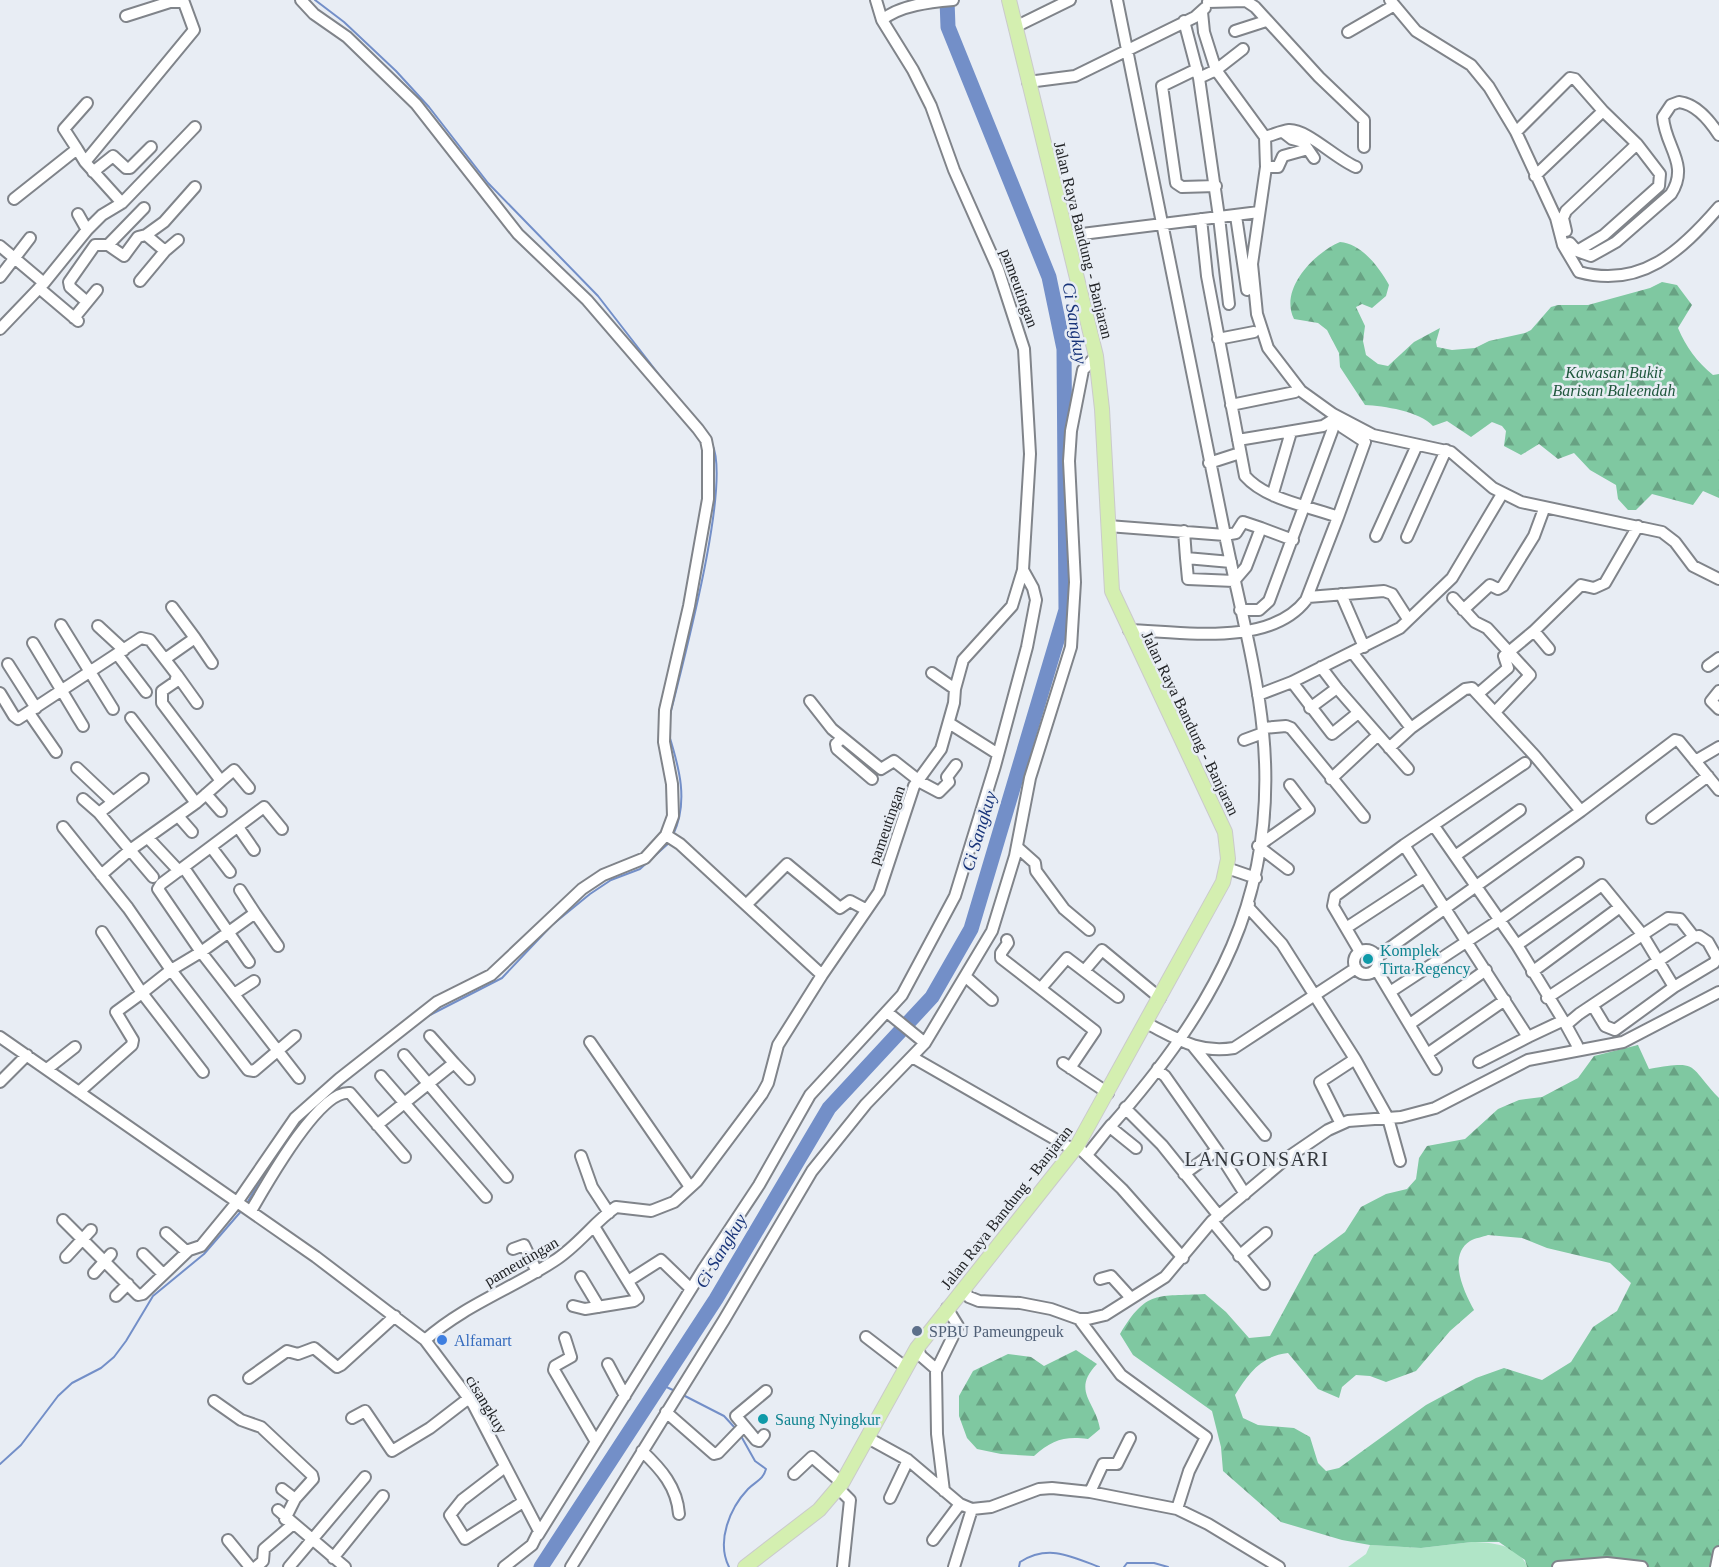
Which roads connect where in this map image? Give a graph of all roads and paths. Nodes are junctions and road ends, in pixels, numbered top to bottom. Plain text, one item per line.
1 (301, 0) edge
2 (876, 0) edge
3 (954, 0) edge
4 (1009, 0) edge
5 (1070, 0) edge
6 (1117, 0) edge
7 (183, 1) edge
8 (1392, 3) edge
9 (1206, 5) edge
10 (126, 16) dead end
11 (882, 20) junction
12 (1184, 21) junction
13 (1266, 21) junction
14 (1015, 27) junction
15 (1234, 31) dead end
16 (1348, 32) dead end
17 (1243, 48) dead end
18 (1126, 49) junction
19 (1216, 70) junction
20 (1198, 74) junction
21 (1028, 82) junction
22 (87, 103) dead end
23 (1604, 111) junction
24 (195, 127) dead end
25 (1283, 132) junction
26 (1516, 132) junction
27 (1719, 135) edge
28 (1265, 137) junction
29 (1636, 144) junction
30 (151, 147) dead end
31 (1364, 147) dead end
32 (1308, 148) junction
33 (77, 149) junction
34 (1314, 158) dead end
35 (85, 162) junction
36 (1266, 167) junction
37 (1356, 167) dead end
38 (93, 172) junction
39 (1535, 176) junction
40 (1216, 186) junction
41 (195, 187) dead end
42 (14, 199) dead end
43 (122, 203) junction
44 (1719, 207) edge
45 (144, 208) dead end
46 (1259, 212) junction
47 (78, 214) dead end
48 (1236, 216) junction
49 (1219, 218) junction
50 (1201, 219) junction
51 (1162, 223) junction
52 (87, 230) junction
53 (146, 235) junction
54 (1066, 236) junction
55 (30, 238) dead end
56 (178, 240) dead end
57 (108, 245) junction
58 (0, 246) edge
59 (1570, 246) junction
60 (165, 251) junction
61 (15, 259) junction
62 (0, 277) edge
63 (140, 281) dead end
64 (41, 286) junction
65 (97, 290) dead end
66 (87, 302) junction
67 (1229, 304) dead end
68 (0, 329) edge
69 (1254, 332) junction
70 (1218, 339) junction
71 (1096, 356) junction
72 (1295, 392) junction
73 (1231, 405) junction
74 (1333, 422) junction
75 (1291, 432) junction
76 (1238, 440) junction
77 (1417, 445) junction
78 (1446, 450) junction
79 (1240, 453) junction
80 (1209, 463) junction
81 (1273, 493) junction
82 (1502, 494) junction
83 (1304, 506) junction
84 (1544, 509) junction
85 (1338, 517) junction
86 (1108, 526) junction
87 (1638, 526) junction
88 (1261, 528) junction
89 (1184, 531) junction
90 (1225, 535) junction
91 (1376, 536) dead end
92 (1407, 537) dead end
93 (1293, 540) junction
94 (1186, 558) junction
95 (1231, 562) junction
96 (1023, 570) junction
97 (1719, 579) edge
98 (1234, 581) junction
99 (1341, 594) junction
100 (1308, 597) junction
101 (1453, 598) dead end
102 (172, 608) dead end
103 (1240, 610) junction
104 (1463, 610) junction
105 (1408, 620) junction
106 (61, 625) dead end
107 (98, 626) dead end
108 (1129, 630) junction
109 (1534, 631) junction
110 (1244, 632) junction
111 (195, 638) junction
112 (33, 643) dead end
113 (1364, 647) junction
114 (1549, 649) dead end
115 (1509, 651) junction
116 (120, 652) junction
117 (1352, 652) junction
118 (1719, 658) edge
119 (165, 659) junction
120 (212, 663) dead end
121 (8, 664) dead end
122 (1708, 666) dead end
123 (1321, 667) junction
124 (90, 672) junction
125 (932, 673) dead end
126 (177, 675) junction
127 (1292, 682) junction
128 (1337, 688) junction
129 (955, 689) junction
130 (61, 692) junction
131 (146, 692) dead end
132 (1719, 692) edge
133 (0, 693) edge
134 (1479, 693) junction
135 (1258, 695) junction
136 (810, 701) dead end
137 (197, 703) dead end
138 (1310, 708) junction
139 (113, 709) dead end
140 (1719, 709) edge
141 (32, 711) junction
142 (1496, 711) junction
143 (1359, 712) junction
144 (131, 718) dead end
145 (949, 723) junction
146 (83, 726) dead end
147 (1411, 728) junction
148 (1263, 731) junction
149 (1378, 735) junction
150 (842, 738) junction
151 (1244, 740) dead end
152 (1719, 747) edge
153 (1389, 748) junction
154 (57, 752) dead end
155 (998, 754) junction
156 (1695, 761) junction
157 (1525, 763) dead end
158 (956, 765) dead end
159 (77, 768) dead end
160 (1408, 769) dead end
161 (143, 779) dead end
162 (872, 779) dead end
163 (1331, 779) junction
164 (918, 780) junction
165 (220, 781) junction
166 (1715, 782) edge
167 (1290, 785) dead end
168 (249, 788) dead end
169 (206, 794) junction
170 (83, 799) dead end
171 (113, 802) junction
172 (196, 803) junction
173 (1520, 810) dead end
174 (221, 811) dead end
175 (1581, 811) junction
176 (99, 813) junction
177 (178, 816) junction
178 (1364, 817) dead end
179 (1652, 818) dead end
180 (1434, 825) junction
181 (63, 827) dead end
182 (238, 827) junction
183 (282, 829) dead end
184 (192, 832) dead end
185 (670, 837) junction
186 (148, 838) junction
187 (1404, 845) junction
188 (1260, 846) junction
189 (211, 847) junction
190 (1017, 847) junction
191 (130, 850) junction
192 (254, 850) dead end
193 (1455, 856) junction
194 (1578, 863) dead end
195 (1227, 868) junction
196 (1288, 869) dead end
197 (182, 870) junction
198 (230, 872) dead end
199 (101, 875) junction
200 (153, 877) dead end
201 (1424, 877) junction
202 (1256, 878) junction
203 (1477, 888) junction
204 (240, 890) dead end
205 (747, 904) junction
206 (1249, 904) junction
207 (1446, 908) junction
208 (1620, 908) junction
209 (866, 909) junction
210 (255, 913) junction
211 (1498, 921) junction
212 (1346, 928) junction
213 (1089, 930) dead end
214 (102, 932) dead end
215 (228, 932) junction
216 (1642, 934) junction
217 (1694, 938) junction
218 (1007, 940) dead end
219 (1467, 941) junction
220 (1516, 945) junction
221 (278, 946) dead end
222 (201, 952) junction
223 (1360, 952) junction
224 (249, 962) dead end
225 (1659, 962) junction
226 (1376, 963) junction
227 (1356, 968) junction
228 (171, 970) junction
229 (1486, 970) junction
230 (1084, 972) junction
231 (1532, 972) junction
232 (822, 975) junction
233 (966, 977) junction
234 (254, 981) dead end
235 (1674, 987) junction
236 (1041, 988) junction
237 (1390, 992) junction
238 (1719, 992) edge
239 (142, 993) junction
240 (234, 994) junction
241 (1313, 995) junction
242 (1118, 997) dead end
243 (1160, 998) junction
244 (1547, 998) junction
245 (992, 1000) dead end
246 (1505, 1000) junction
247 (1593, 1006) junction
248 (889, 1014) junction
249 (1146, 1023) junction
250 (1564, 1023) junction
251 (1410, 1024) junction
252 (0, 1036) edge
253 (295, 1036) dead end
254 (430, 1036) dead end
255 (1528, 1037) junction
256 (1180, 1040) junction
257 (590, 1042) dead end
258 (924, 1042) junction
259 (1577, 1045) dead end
260 (1193, 1046) junction
261 (75, 1047) dead end
262 (277, 1050) junction
263 (1427, 1054) junction
264 (27, 1055) junction
265 (404, 1055) dead end
266 (912, 1057) junction
267 (1355, 1059) junction
268 (1479, 1062) dead end
269 (454, 1063) junction
270 (1158, 1068) junction
271 (1436, 1069) dead end
272 (47, 1070) junction
273 (203, 1072) dead end
274 (381, 1077) dead end
275 (299, 1078) dead end
276 (469, 1079) dead end
277 (0, 1082) edge
278 (429, 1083) junction
279 (79, 1092) junction
280 (1108, 1093) junction
281 (404, 1103) junction
282 (1126, 1107) junction
283 (1388, 1118) junction
284 (377, 1125) junction
285 (1111, 1125) junction
286 (1341, 1125) junction
287 (1265, 1135) dead end
288 (1136, 1148) dead end
289 (1079, 1150) junction
290 (1217, 1150) junction
291 (581, 1156) dead end
292 (405, 1157) dead end
293 (1400, 1161) dead end
294 (1184, 1173) junction
295 (507, 1176) dead end
296 (690, 1188) junction
297 (1245, 1194) junction
298 (486, 1197) dead end
299 (245, 1207) junction
300 (609, 1213) junction
301 (1216, 1219) junction
302 (63, 1220) dead end
303 (595, 1228) junction
304 (91, 1230) dead end
305 (166, 1233) dead end
306 (1266, 1233) dead end
307 (83, 1240) junction
308 (513, 1249) dead end
309 (188, 1251) junction
310 (143, 1254) dead end
311 (1239, 1256) junction
312 (66, 1257) dead end
313 (108, 1258) junction
314 (1183, 1258) junction
315 (537, 1272) junction
316 (94, 1273) dead end
317 (163, 1274) junction
318 (581, 1277) dead end
319 (1101, 1279) dead end
320 (628, 1281) junction
321 (128, 1284) junction
322 (1264, 1284) dead end
323 (691, 1289) junction
324 (962, 1290) junction
325 (116, 1296) dead end
326 (1131, 1298) junction
327 (573, 1306) dead end
328 (599, 1307) junction
329 (947, 1308) junction
330 (395, 1316) junction
331 (1079, 1319) junction
332 (866, 1337) dead end
333 (565, 1338) dead end
334 (425, 1340) junction
335 (917, 1348) junction
336 (608, 1364) dead end
337 (905, 1367) junction
338 (936, 1369) junction
339 (249, 1378) dead end
340 (766, 1391) dead end
341 (626, 1396) junction
342 (469, 1398) junction
343 (214, 1401) dead end
344 (666, 1412) junction
345 (352, 1418) dead end
346 (740, 1430) junction
347 (764, 1435) dead end
348 (868, 1437) junction
349 (1130, 1438) dead end
350 (596, 1442) junction
351 (642, 1451) junction
352 (908, 1460) junction
353 (505, 1467) junction
354 (794, 1474) dead end
355 (365, 1477) dead end
356 (840, 1485) junction
357 (282, 1489) dead end
358 (944, 1491) junction
359 (1090, 1492) junction
360 (383, 1496) dead end
361 (890, 1498) dead end
362 (295, 1499) junction
363 (523, 1502) junction
364 (960, 1504) junction
365 (972, 1509) junction
366 (1177, 1509) junction
367 (680, 1514) dead end
368 (285, 1518) junction
369 (538, 1536) junction
370 (228, 1540) dead end
371 (933, 1540) dead end
372 (312, 1542) junction
373 (1719, 1552) edge
374 (333, 1558) junction
375 (1626, 1566) edge
376 (250, 1567) edge
377 (256, 1567) edge
378 (289, 1567) edge
379 (345, 1567) edge
380 (504, 1567) edge
381 (571, 1567) edge
382 (744, 1567) edge
383 (843, 1567) edge
384 (954, 1567) edge
385 (1280, 1567) edge
386 (1558, 1567) edge
387 (1642, 1567) edge
388 (1716, 1567) edge

1 - 185 street
2 - 11 street, pameutingan
3 - 11 street
4 - 14 main road, Jalan Raya Bandung - Banjaran
5 - 14 street
6 - 18 street
7 - 10 street
7 - 35 street
8 - 16 street
8 - 26 street
9 - 12 street
9 - 13 street
9 - 19 street
11 - 96 street, pameutingan
12 - 18 street
12 - 20 street
13 - 15 street
13 - 31 street
14 - 21 main road, Jalan Raya Bandung - Banjaran
17 - 19 street
18 - 21 street
18 - 51 street
19 - 20 street
19 - 28 street
20 - 40 street
20 - 40 street
21 - 54 main road, Jalan Raya Bandung - Banjaran
22 - 33 street
23 - 26 street
23 - 29 street
23 - 39 street
24 - 43 street
25 - 28 street
25 - 32 street
25 - 37 street
26 - 39 street
27 - 59 street
28 - 36 street
29 - 59 street
29 - 59 street
30 - 38 street
32 - 34 street
32 - 36 street
33 - 35 street
33 - 42 street
35 - 38 street
36 - 46 street
38 - 43 street
39 - 59 street
40 - 49 street
41 - 53 street
43 - 52 street
44 - 59 street
45 - 57 street
46 - 48 street
46 - 77 street
47 - 52 street
48 - 49 street
48 - 69 street
49 - 50 street
49 - 67 street
50 - 51 street
50 - 70 street
51 - 54 street
51 - 80 street
52 - 64 street
53 - 57 street
53 - 60 street
54 - 71 main road, Jalan Raya Bandung - Banjaran
55 - 61 street
56 - 60 street
57 - 66 street
58 - 61 street
60 - 63 street
61 - 62 street
61 - 64 street
64 - 66 street
64 - 68 street
65 - 66 street
69 - 70 street
69 - 72 street
70 - 73 street
71 - 86 main road, Jalan Raya Bandung - Banjaran
71 - 190 street
72 - 73 street
72 - 74 street
73 - 76 street
74 - 75 street
74 - 83 street
74 - 85 street
75 - 76 street
75 - 81 street
76 - 79 street
77 - 78 street
77 - 91 street
78 - 82 street
78 - 92 street
79 - 80 street
79 - 81 street
80 - 90 street
81 - 83 street
82 - 84 street
82 - 105 street
83 - 85 street
83 - 93 street
84 - 87 street
84 - 104 street
85 - 100 street
86 - 89 street
86 - 108 main road, Jalan Raya Bandung - Banjaran
87 - 97 street
87 - 109 street
88 - 90 street
88 - 93 street
88 - 98 street
89 - 90 street
89 - 94 street
90 - 95 street
93 - 103 street
94 - 95 street
94 - 98 street
95 - 98 street
96 - 129 street, pameutingan
96 - 155 street
98 - 103 street
99 - 100 street
99 - 105 street
99 - 113 street
100 - 110 street
101 - 104 street
102 - 111 street
103 - 110 street
104 - 115 street
105 - 113 street
106 - 124 street
107 - 116 street
108 - 110 street
108 - 195 main road, Jalan Raya Bandung - Banjaran
109 - 114 street
109 - 115 street
110 - 135 street
111 - 119 street
111 - 120 street
112 - 130 street
113 - 117 street
115 - 134 street
115 - 142 street
116 - 119 street
116 - 124 street
116 - 131 street
117 - 123 street
117 - 147 street
118 - 122 street
119 - 126 street
121 - 141 street
123 - 127 street
123 - 128 street
124 - 130 street
124 - 139 street
125 - 129 street
126 - 137 street
126 - 165 street
127 - 135 street
127 - 138 street
128 - 138 street
128 - 143 street
129 - 145 street, pameutingan
130 - 141 street
130 - 146 street
132 - 140 street
133 - 141 street
134 - 142 street
134 - 147 street
135 - 148 street
136 - 150 street
138 - 143 street
141 - 154 street
142 - 175 street
143 - 149 street
144 - 172 street
145 - 155 street
145 - 164 street, pameutingan
147 - 153 street
148 - 151 street
148 - 163 street
148 - 188 street
149 - 153 street
149 - 163 street
150 - 162 street
150 - 164 street
152 - 156 street
153 - 160 street
155 - 248 street
156 - 166 street
156 - 175 street
157 - 180 street
158 - 164 street
159 - 171 street
161 - 171 street
163 - 178 street
164 - 209 street, pameutingan
165 - 168 street
165 - 169 street
166 - 179 street
167 - 188 street
169 - 172 street
169 - 174 street
170 - 176 street
171 - 176 street
172 - 177 street
173 - 193 street
175 - 203 street
176 - 191 street
177 - 184 street
177 - 186 street
180 - 187 street
180 - 193 street
181 - 199 street
182 - 183 street
182 - 189 street
182 - 192 street
185 - 205 street
185 - 299 street
186 - 191 street
186 - 197 street
187 - 201 street
187 - 212 street
188 - 196 street
188 - 202 street
189 - 197 street
189 - 198 street
190 - 213 street
190 - 233 street
191 - 199 street
191 - 200 street
193 - 203 street
194 - 211 street
195 - 202 street
195 - 243 main road, Jalan Raya Bandung - Banjaran
197 - 215 street
197 - 222 street
199 - 228 street
201 - 207 street
201 - 212 street
202 - 206 street
203 - 207 street
203 - 211 street
204 - 210 street
205 - 209 street
205 - 232 street
206 - 241 street
206 - 256 street
207 - 219 street
207 - 226 street
208 - 216 street
208 - 220 street
208 - 231 street
209 - 232 street, pameutingan
210 - 215 street
210 - 221 street
211 - 219 street
211 - 220 street
212 - 223 street
214 - 239 street
215 - 222 street
215 - 224 street
216 - 217 street
216 - 225 street
216 - 244 street
217 - 225 street
217 - 235 street
218 - 236 street
219 - 229 street
219 - 237 street
220 - 231 street
222 - 228 street
222 - 240 street
223 - 226 street
223 - 227 street
225 - 235 street
225 - 247 street
226 - 227 street
226 - 237 street
227 - 241 street
228 - 239 street
228 - 262 street
229 - 246 street
229 - 251 street
230 - 236 street
230 - 242 street
230 - 243 street
231 - 244 street
232 - 296 street, pameutingan
233 - 245 street
233 - 258 street
234 - 240 street
235 - 247 street
236 - 280 street
237 - 251 street
238 - 283 street
239 - 273 street
239 - 279 street
240 - 262 street
241 - 260 street
241 - 267 street
243 - 249 main road, Jalan Raya Bandung - Banjaran
244 - 250 street
246 - 255 street
246 - 263 street
247 - 250 street
248 - 258 street
248 - 323 street
249 - 256 street
249 - 280 main road, Jalan Raya Bandung - Banjaran
250 - 255 street
250 - 259 street
251 - 263 street
252 - 264 street, cisangkuy
253 - 262 street
254 - 269 street
255 - 268 street
256 - 260 street
256 - 270 street
257 - 296 street
258 - 266 street
260 - 287 street
261 - 272 street
262 - 275 street
263 - 271 street
264 - 272 street, cisangkuy
264 - 277 street
265 - 278 street
266 - 289 street
266 - 344 street
267 - 283 street
267 - 286 street
269 - 276 street
269 - 278 street
270 - 282 street
270 - 290 street
272 - 279 street, cisangkuy
274 - 281 street
278 - 281 street
278 - 295 street
279 - 299 street, cisangkuy
280 - 289 main road, Jalan Raya Bandung - Banjaran
281 - 284 street
281 - 298 street
282 - 285 street
282 - 294 street
283 - 286 street
283 - 293 street
284 - 292 street
284 - 299 street
285 - 288 street
285 - 289 street
286 - 297 street
289 - 314 street
289 - 324 main road, Jalan Raya Bandung - Banjaran
290 - 294 street
290 - 297 street
291 - 300 street
294 - 301 street
296 - 300 street, pameutingan
297 - 301 street
299 - 309 street
299 - 330 street, cisangkuy
300 - 303 street, pameutingan
301 - 311 street
301 - 314 street
302 - 307 street
303 - 315 street, pameutingan
303 - 320 street
304 - 307 street
305 - 309 street
306 - 311 street
307 - 312 street
307 - 313 street
308 - 315 street
309 - 317 street
310 - 317 street
311 - 322 street
313 - 316 street
313 - 321 street
314 - 326 street
315 - 334 street, pameutingan
317 - 321 street
318 - 328 street
319 - 326 street
320 - 323 street
320 - 328 street
321 - 325 street
323 - 341 street
324 - 329 main road, Jalan Raya Bandung - Banjaran
324 - 331 street
326 - 331 street
327 - 328 street
329 - 335 main road, Jalan Raya Bandung - Banjaran
329 - 338 street
330 - 334 street, cisangkuy
330 - 339 street
331 - 366 street
332 - 337 street
333 - 350 street
334 - 342 street, cisangkuy
335 - 337 main road, Jalan Raya Bandung - Banjaran
335 - 338 street
336 - 341 street
337 - 348 main road, Jalan Raya Bandung - Banjaran
338 - 358 street
340 - 346 street
341 - 350 street
342 - 345 street
342 - 353 street, cisangkuy
343 - 362 street
344 - 346 street
344 - 351 street
346 - 347 street
348 - 352 street
348 - 356 main road, Jalan Raya Bandung - Banjaran
349 - 359 street
350 - 369 street
351 - 367 street
351 - 381 street
352 - 358 street
352 - 361 street
353 - 363 street, cisangkuy
353 - 363 street
354 - 356 street
355 - 372 street
356 - 382 main road, Jalan Raya Bandung - Banjaran
356 - 383 street
357 - 362 street
358 - 364 street
359 - 365 street
359 - 366 street
360 - 374 street
362 - 368 street
363 - 369 street, cisangkuy
364 - 365 street
364 - 371 street
365 - 384 street
366 - 385 street
368 - 372 street
368 - 377 street
369 - 380 street
370 - 376 street
372 - 374 street
372 - 378 street
373 - 388 street
374 - 379 street
375 - 386 street
375 - 387 street

